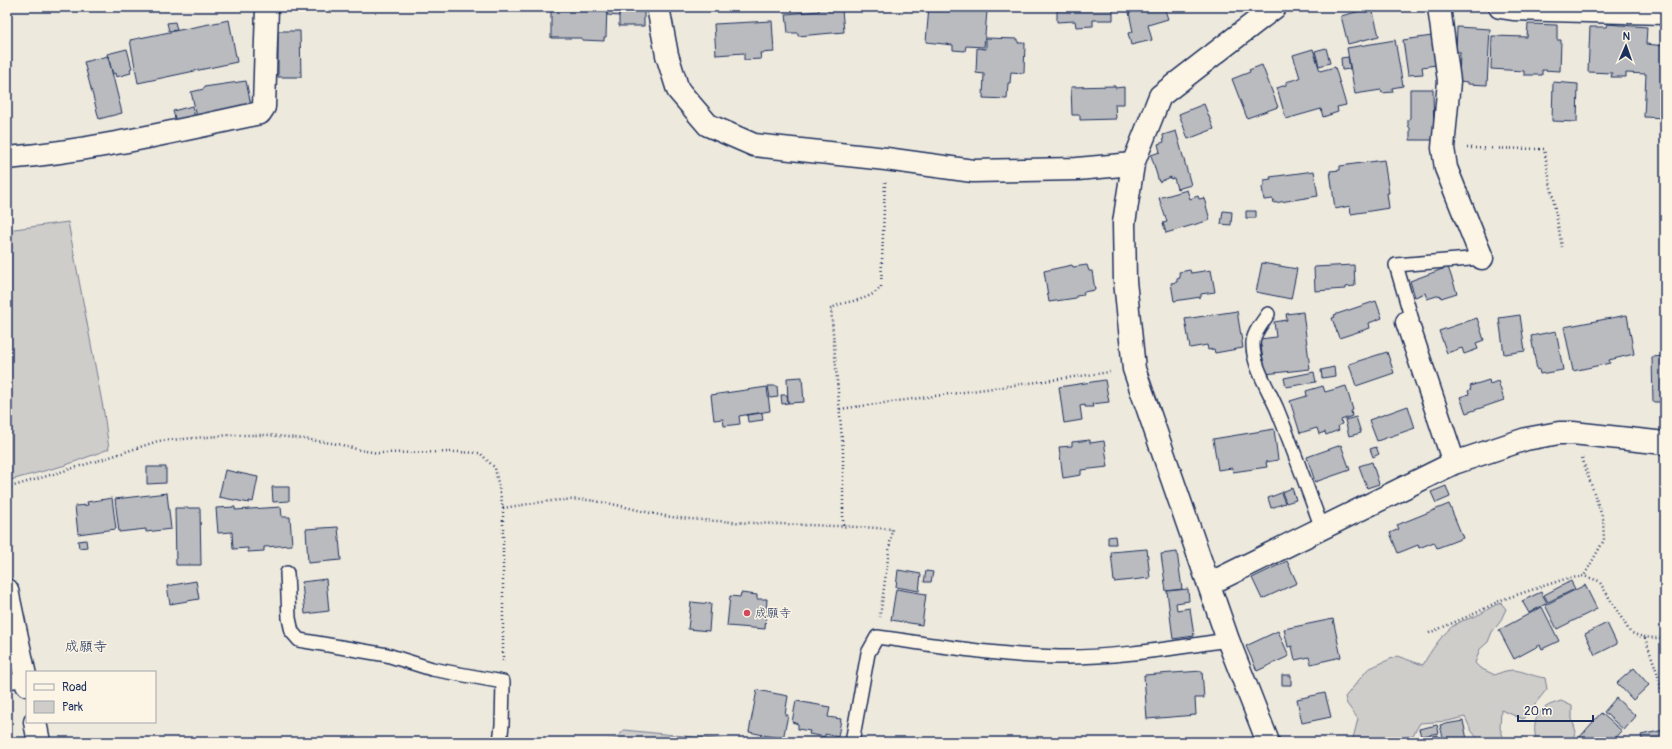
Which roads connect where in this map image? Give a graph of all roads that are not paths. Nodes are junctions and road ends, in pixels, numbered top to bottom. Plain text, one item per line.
1 (267, 7) edge
2 (658, 7) edge
3 (1275, 7) edge
4 (1439, 7) edge
5 (1500, 7) edge
6 (1665, 13) edge
7 (7, 158) edge
8 (1132, 164) junction
9 (1482, 258) joint
10 (1268, 314) dead end
11 (1408, 322) joint
12 (1665, 443) edge
13 (1454, 463) junction
14 (1322, 528) junction
15 (287, 573) dead end
16 (1209, 584) junction
17 (7, 590) edge
18 (1228, 640) junction
19 (20, 682) edge
20 (500, 742) edge
21 (852, 742) edge
22 (1268, 742) edge

1 - 7 street
2 - 8 street
3 - 8 street
4 - 9 street
5 - 6 street
8 - 16 street
9 - 11 lane
10 - 14 lane
11 - 13 street
12 - 13 street
13 - 14 street
14 - 16 street
15 - 20 lane
16 - 18 street
17 - 19 street
18 - 21 lane
18 - 22 street

